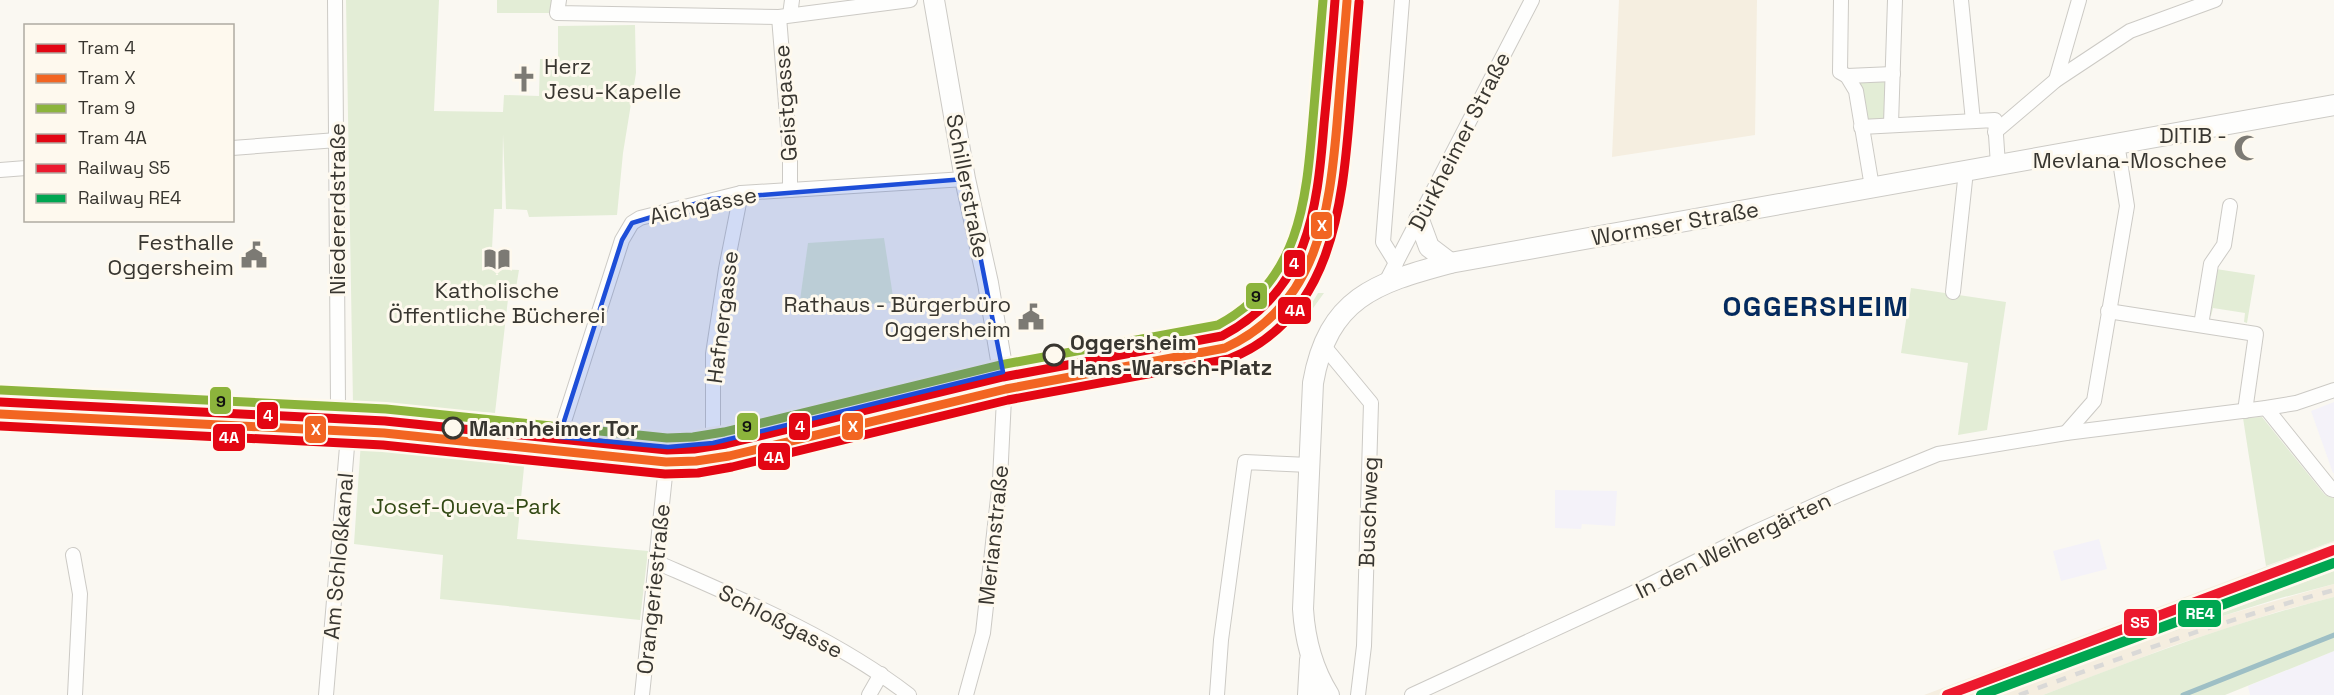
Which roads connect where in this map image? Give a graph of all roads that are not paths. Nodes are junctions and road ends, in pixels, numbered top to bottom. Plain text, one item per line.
1 (335, 0) edge
2 (559, 0) edge
3 (792, 0) edge
4 (910, 0) edge
5 (934, 0) edge
6 (1402, 0) edge
7 (1532, 0) edge
8 (1841, 0) edge
9 (1895, 0) edge
10 (1961, 0) edge
11 (2079, 0) edge
12 (2215, 0) edge
13 (785, 16) junction
14 (1893, 74) junction
15 (1847, 76) junction
16 (2056, 80) junction
17 (2334, 105) edge
18 (1973, 121) junction
19 (1891, 124) junction
20 (1861, 127) junction
21 (1995, 132) junction
22 (337, 140) junction
23 (2117, 143) junction
24 (234, 148) edge
25 (1998, 165) junction
26 (24, 168) edge
27 (0, 170) edge
28 (1966, 171) junction
29 (965, 179) junction
30 (1872, 187) junction
31 (790, 190) junction
32 (741, 193) junction
33 (2230, 206) dead end
34 (1419, 220) junction
35 (1396, 262) junction
36 (1450, 263) junction
37 (1386, 282) junction
38 (1953, 291) dead end
39 (2108, 311) junction
40 (2200, 325) junction
41 (1323, 345) junction
42 (1002, 372) junction
43 (2334, 390) edge
44 (0, 398) edge
45 (2266, 408) junction
46 (2245, 411) junction
47 (342, 417) junction
48 (2066, 434) junction
49 (559, 438) junction
50 (713, 442) junction
51 (668, 447) junction
52 (1309, 465) junction
53 (2334, 490) edge
54 (73, 555) dead end
55 (656, 562) junction
56 (1310, 657) junction
57 (881, 674) junction
58 (75, 695) edge
59 (327, 695) edge
60 (642, 695) edge
61 (869, 695) edge
62 (909, 695) edge
63 (966, 695) edge
64 (1217, 695) edge
65 (1308, 695) edge
66 (1329, 695) edge
67 (1358, 695) edge
68 (1412, 695) edge

1 - 22 street, Niedererdstraße
2 - 13 street
3 - 13 street, Geistgasse
4 - 13 street
5 - 29 street, Schillerstraße
6 - 35 street
7 - 34 street, Dürkheimer Straße
8 - 15 street
9 - 14 street
10 - 18 street
11 - 16 street
12 - 16 street
13 - 31 street, Geistgasse
14 - 15 street
14 - 19 street
15 - 20 street
16 - 21 street
17 - 23 street, Wormser Straße
18 - 19 street
18 - 21 street
19 - 20 street
20 - 30 street
21 - 25 street
22 - 24 street
22 - 47 street, Niedererdstraße
23 - 25 street, Wormser Straße
23 - 39 street
25 - 28 street, Wormser Straße
26 - 27 street
28 - 30 street, Wormser Straße
28 - 38 street
29 - 31 street, Aichgasse
29 - 42 street, Schillerstraße
30 - 36 street, Wormser Straße
31 - 32 street, Aichgasse
32 - 49 street, Aichgasse
32 - 50 street, Hafnergasse
33 - 40 street
34 - 35 street, Dürkheimer Straße
34 - 36 street
35 - 37 street, Dürkheimer Straße
36 - 37 street, Wormser Straße
37 - 41 street
39 - 40 street
39 - 48 street
40 - 46 street
41 - 52 street
41 - 67 street, Buschweg
42 - 50 street
42 - 63 street, Merianstraße
43 - 45 street, In den Weihergärten
44 - 47 street
45 - 46 street, In den Weihergärten
45 - 53 street
46 - 48 street, In den Weihergärten
47 - 49 street
47 - 59 street, Am Schloßkanal
48 - 68 street, In den Weihergärten
49 - 51 street
50 - 51 street
51 - 55 street, Orangeriestraße
52 - 56 street
52 - 64 street
54 - 58 street
55 - 57 street, Schloßgasse
55 - 60 street, Orangeriestraße
56 - 65 street
56 - 66 street
57 - 61 street
57 - 62 street, Schloßgasse

